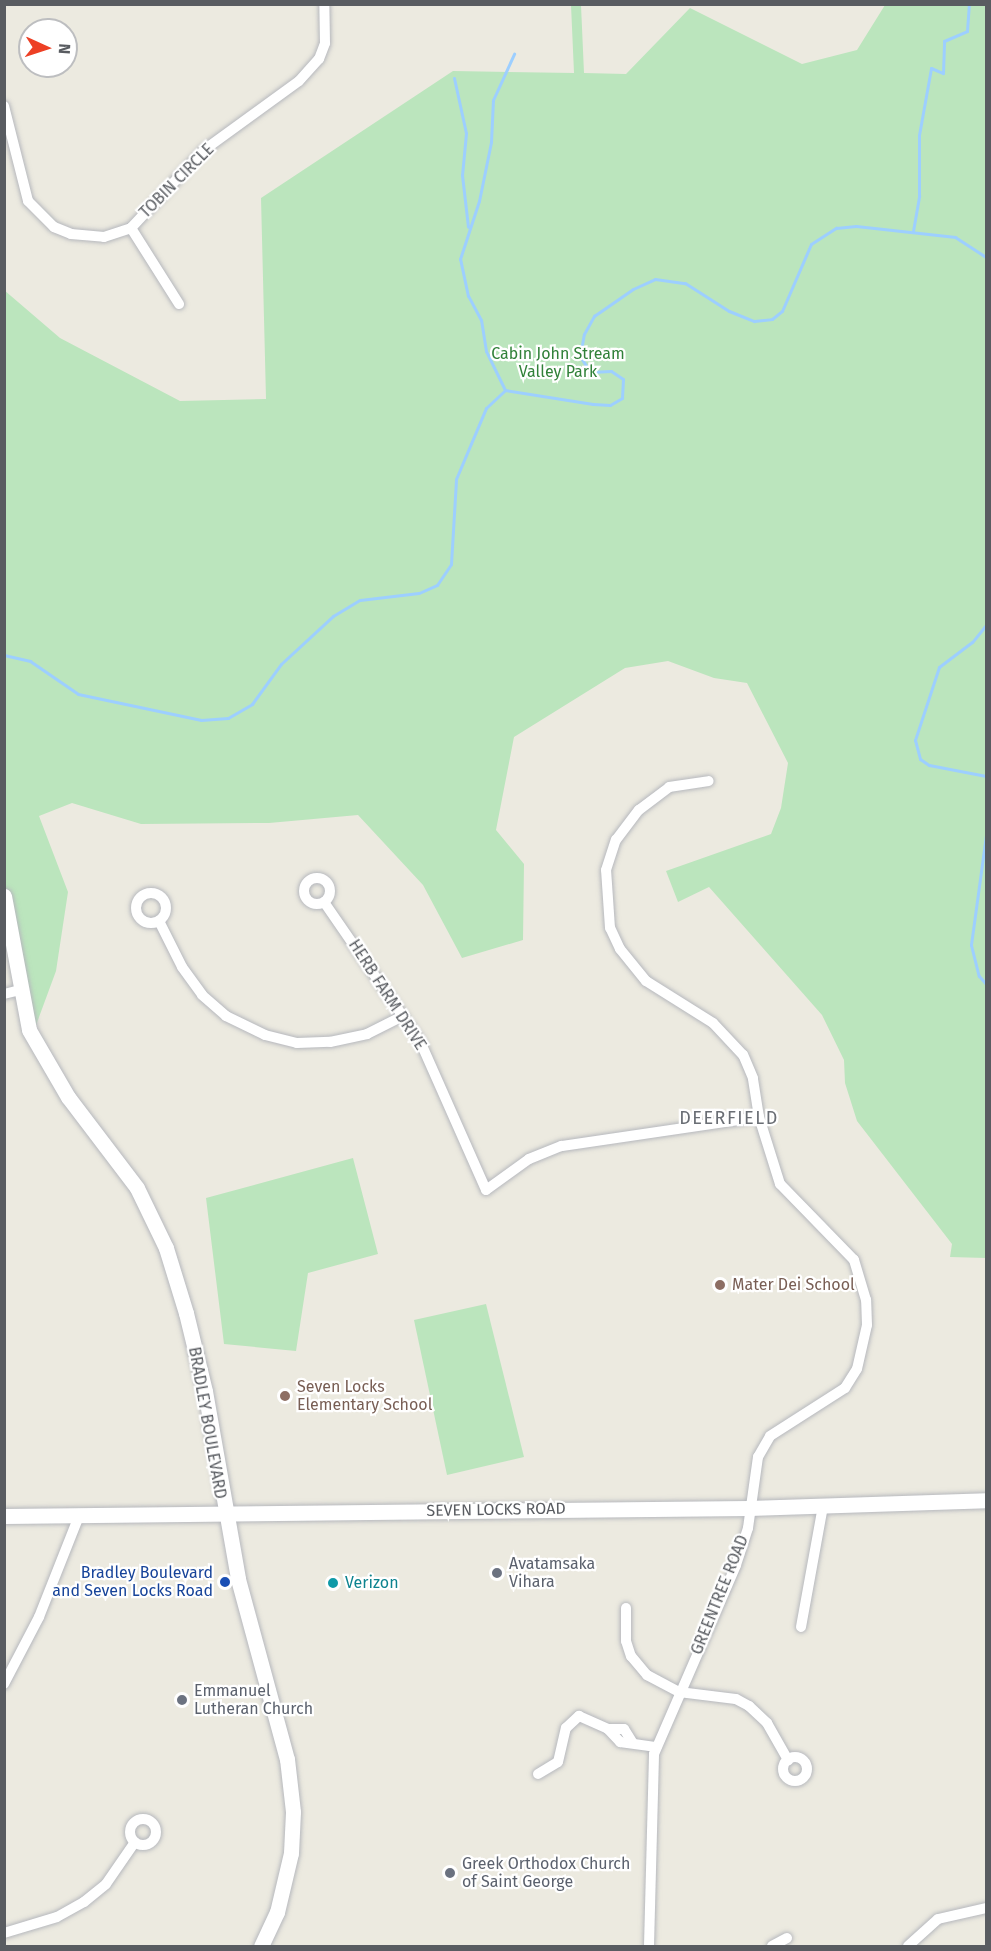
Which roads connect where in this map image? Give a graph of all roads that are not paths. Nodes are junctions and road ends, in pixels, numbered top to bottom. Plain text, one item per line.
1 (324, 4) edge
2 (4, 106) edge
3 (131, 228) junction
4 (179, 304) dead end
5 (710, 781) dead end
6 (4, 896) edge
7 (324, 902) dead end
8 (159, 921) dead end
9 (20, 990) junction
10 (4, 994) edge
11 (404, 1016) junction
12 (759, 1117) junction
13 (987, 1500) edge
14 (823, 1506) junction
15 (749, 1508) junction
16 (223, 1513) junction
17 (4, 1516) edge
18 (79, 1516) junction
19 (626, 1608) dead end
20 (801, 1627) dead end
21 (4, 1684) edge
22 (679, 1692) junction
23 (657, 1747) junction
24 (788, 1760) dead end
25 (538, 1774) dead end
26 (135, 1842) dead end
27 (987, 1908) edge
28 (4, 1934) edge
29 (787, 1938) dead end
30 (4, 1940) edge
31 (6, 1947) edge
32 (261, 1947) edge
33 (649, 1947) edge
34 (772, 1947) edge
35 (908, 1947) edge

1 - 3 street, TOBIN CIRCLE
2 - 3 street, TOBIN CIRCLE
3 - 4 street
5 - 12 street, GREENTREE ROAD
6 - 9 main road, BRADLEY BOULEVARD
7 - 11 street, HERB FARM DRIVE
8 - 11 street
9 - 10 street
9 - 16 main road, BRADLEY BOULEVARD
11 - 12 street, HERB FARM DRIVE
12 - 15 street, GREENTREE ROAD
13 - 14 main road, SEVEN LOCKS ROAD
14 - 15 main road, SEVEN LOCKS ROAD
14 - 20 street
15 - 16 main road, SEVEN LOCKS ROAD
15 - 22 street, GREENTREE ROAD
16 - 18 main road, SEVEN LOCKS ROAD
16 - 32 main road, BRADLEY BOULEVARD
17 - 18 main road, SEVEN LOCKS ROAD
18 - 21 street
19 - 22 street
22 - 23 street, GREENTREE ROAD
22 - 24 street
23 - 25 street
23 - 33 street, GREENTREE ROAD
26 - 28 street
27 - 35 street
29 - 34 street
30 - 31 street

